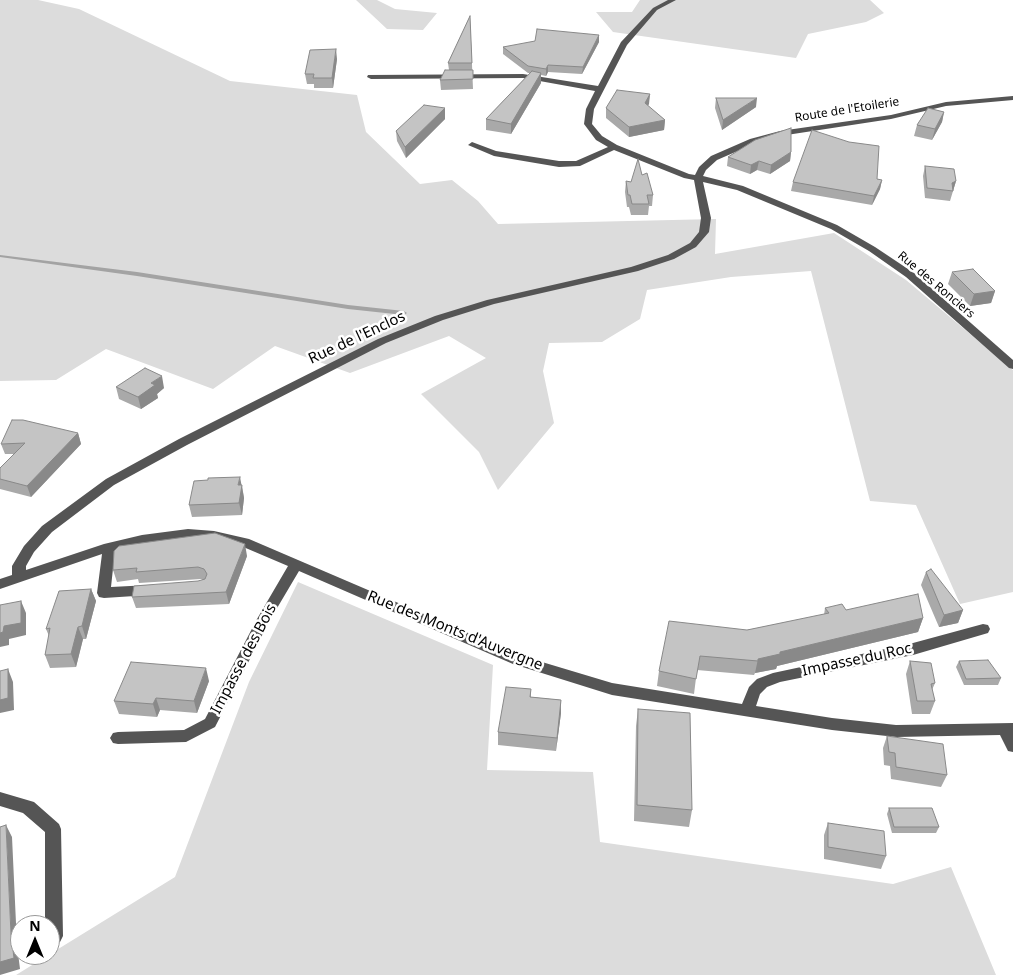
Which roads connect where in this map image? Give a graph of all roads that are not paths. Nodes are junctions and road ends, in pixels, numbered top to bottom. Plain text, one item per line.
1 (673, 0) edge
2 (371, 77) dead end
3 (600, 89) junction
4 (1013, 98) edge
5 (472, 145) dead end
6 (614, 147) junction
7 (698, 178) junction
8 (1013, 366) edge
9 (109, 547) junction
10 (296, 564) junction
11 (19, 576) junction
12 (0, 584) edge
13 (162, 589) edge
14 (983, 629) dead end
15 (747, 712) junction
16 (1009, 729) edge
17 (118, 738) dead end
18 (1013, 746) edge
19 (0, 799) edge
20 (54, 915) edge

1 - 3 street
2 - 3 street
3 - 6 street, Rue des Ronciers
4 - 7 street, Route de l'Etoilerie
5 - 6 street
6 - 7 street, Rue des Ronciers
7 - 8 street, Rue des Ronciers
7 - 11 street, Rue de l'Enclos
9 - 10 street, Rue des Monts d'Auvergne
9 - 11 street, Rue des Monts d'Auvergne
9 - 13 street
10 - 15 street, Rue des Monts d'Auvergne
10 - 17 street, Impasse des Bois
11 - 12 street, Rue des Monts d'Auvergne
14 - 15 street, Impasse du Roc
15 - 16 street, Rue des Monts d'Auvergne
16 - 18 street
19 - 20 street

